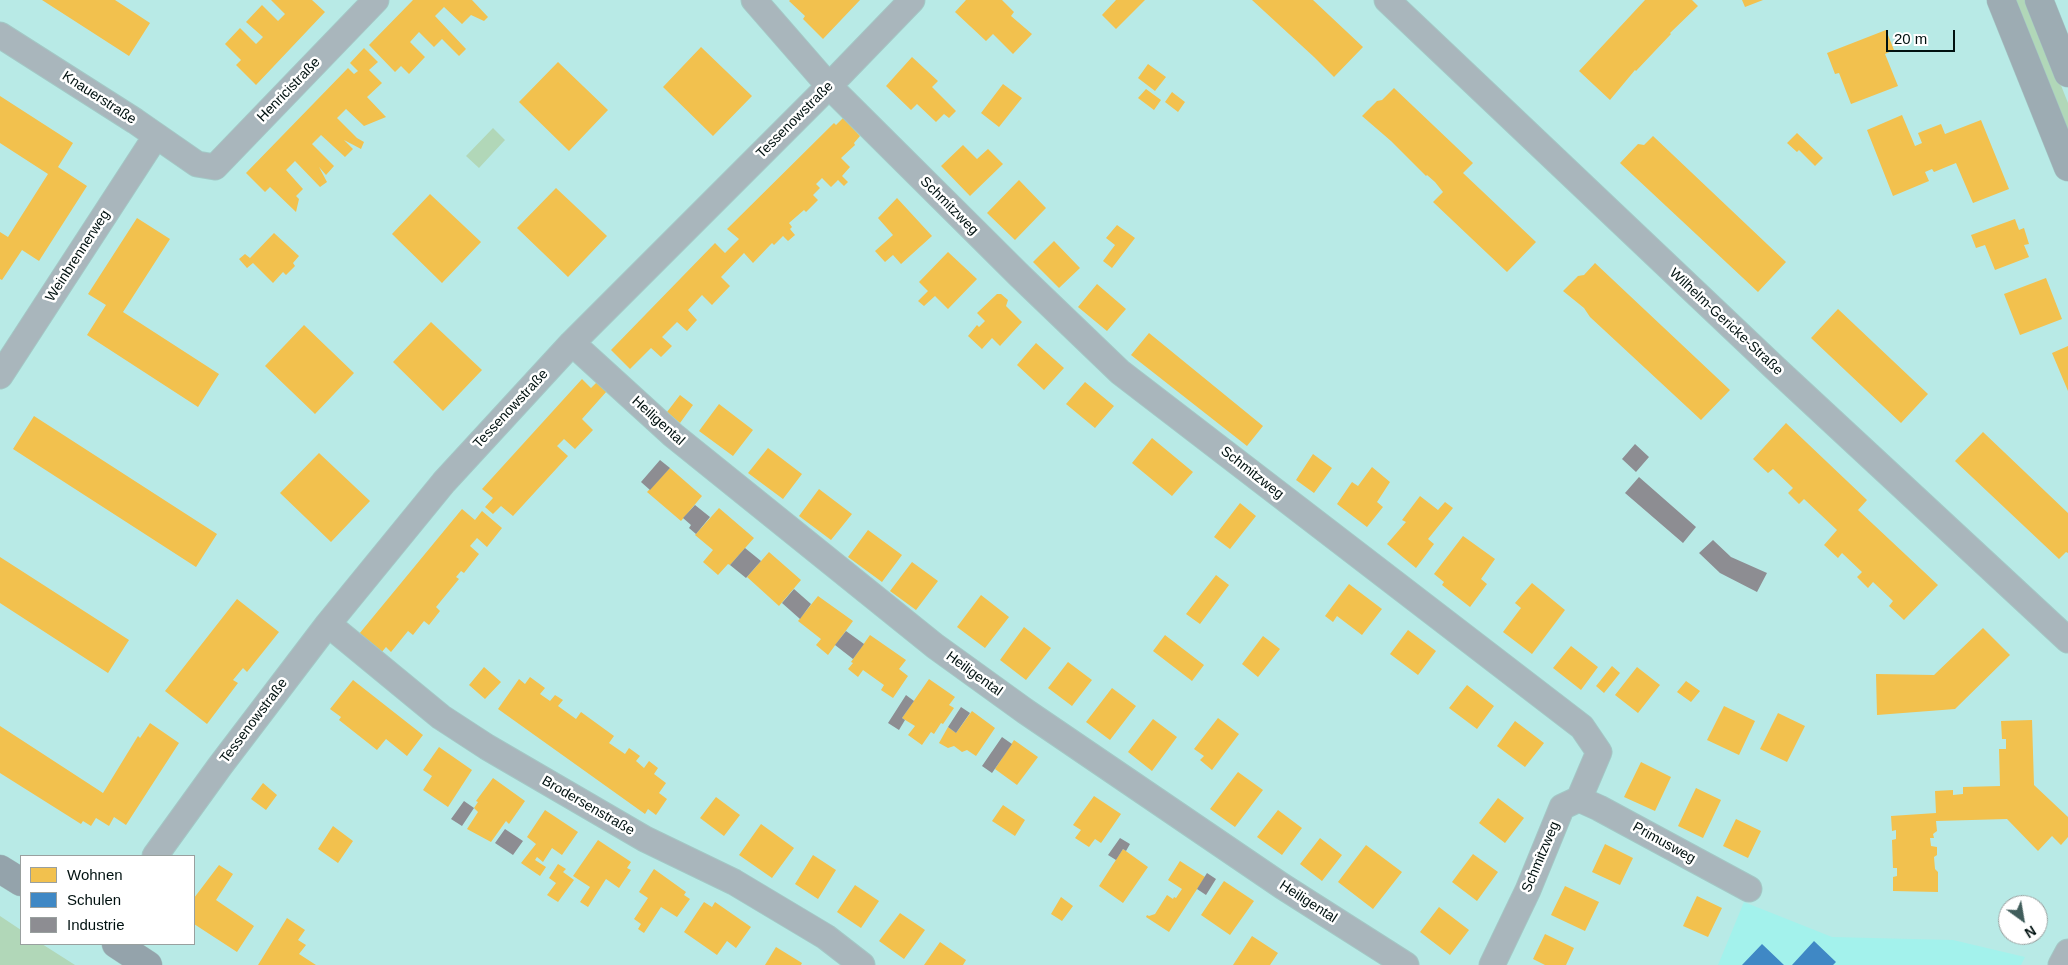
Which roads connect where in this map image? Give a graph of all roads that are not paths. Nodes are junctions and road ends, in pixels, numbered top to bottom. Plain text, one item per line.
1 (376, 0) edge
2 (754, 0) edge
3 (912, 0) edge
4 (1387, 0) edge
5 (2001, 0) edge
6 (2039, 0) edge
7 (0, 35) edge
8 (2068, 73) edge
9 (829, 86) junction
10 (156, 136) junction
11 (206, 165) joint
12 (2068, 167) edge
13 (572, 343) junction
14 (0, 376) edge
15 (328, 624) junction
16 (2068, 640) edge
17 (1579, 800) junction
18 (156, 855) edge
19 (0, 869) edge
20 (20, 881) edge
21 (1749, 889) dead end
22 (118, 945) edge
23 (2068, 952) edge
24 (148, 965) edge
25 (862, 965) edge
26 (1406, 965) edge
27 (1492, 965) edge
28 (2061, 965) edge

1 - 11 street, Henricistraße
2 - 9 street, Schmitzweg
3 - 9 street, Tessenowstraße
4 - 16 street, Wilhelm-Gericke-Straße
5 - 12 main road
6 - 8 main road
7 - 10 street, Knauerstraße
9 - 13 street, Tessenowstraße
9 - 17 street, Schmitzweg
10 - 11 street, Knauerstraße
10 - 14 street, Weinbrennerweg
13 - 15 street, Tessenowstraße
13 - 26 street, Heiligental
15 - 18 street, Tessenowstraße
15 - 25 street, Brodersenstraße
17 - 21 street, Primusweg
17 - 27 street, Schmitzweg
19 - 20 main road
22 - 24 main road
23 - 28 street

